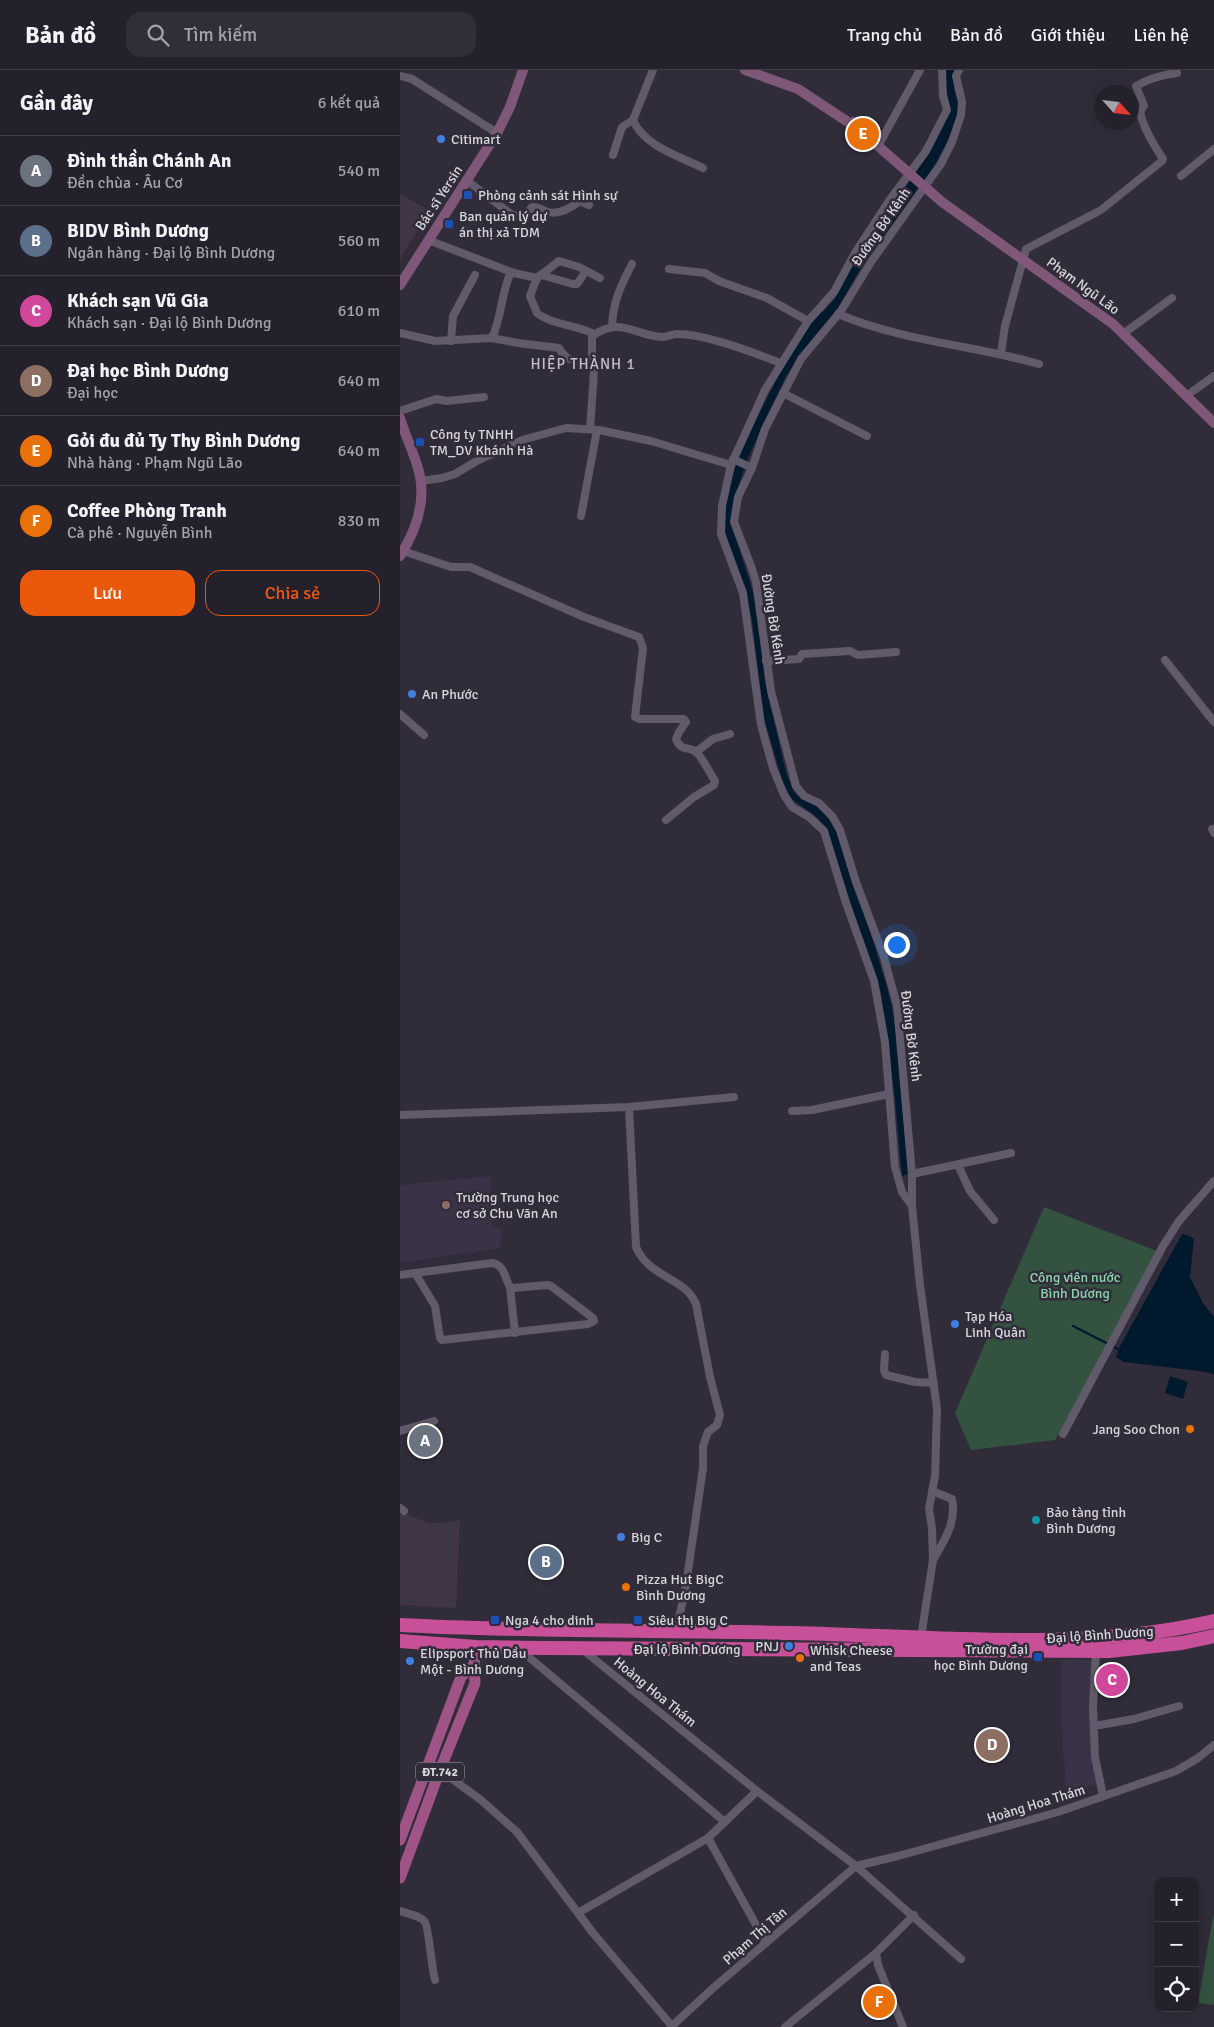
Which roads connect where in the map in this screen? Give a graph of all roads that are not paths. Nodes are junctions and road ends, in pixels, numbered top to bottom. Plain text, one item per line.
1 (523, 70) edge
2 (653, 70) edge
3 (920, 70) edge
4 (942, 70) edge
5 (958, 70) edge
6 (749, 71) edge
7 (1177, 74) dead end
8 (400, 76) edge
9 (633, 120) junction
10 (497, 133) junction
11 (878, 146) junction
12 (1214, 149) edge
13 (613, 154) dead end
14 (703, 168) dead end
15 (911, 174) junction
16 (1181, 176) dead end
17 (466, 180) junction
18 (925, 186) junction
19 (589, 205) dead end
20 (428, 240) junction
21 (1022, 260) junction
22 (632, 264) dead end
23 (669, 269) dead end
24 (586, 270) junction
25 (510, 272) junction
26 (475, 275) dead end
27 (539, 276) junction
28 (600, 278) dead end
29 (400, 285) edge
30 (1172, 298) dead end
31 (838, 314) junction
32 (808, 321) junction
33 (612, 326) junction
34 (400, 333) edge
35 (594, 334) junction
36 (1123, 334) junction
37 (492, 338) junction
38 (451, 341) junction
39 (1002, 353) junction
40 (592, 363) junction
41 (781, 363) junction
42 (1038, 364) dead end
43 (1214, 376) edge
44 (783, 393) junction
45 (1186, 396) junction
46 (484, 398) dead end
47 (400, 411) edge
48 (400, 418) edge
49 (1214, 423) edge
50 (594, 429) junction
51 (867, 436) dead end
52 (733, 461) junction
53 (750, 467) junction
54 (421, 481) junction
55 (581, 516) dead end
56 (402, 554) edge
57 (896, 652) dead end
58 (1165, 660) dead end
59 (766, 661) junction
60 (400, 714) edge
61 (1214, 722) edge
62 (730, 734) dead end
63 (424, 735) dead end
64 (696, 752) junction
65 (666, 820) dead end
66 (889, 1094) junction
67 (734, 1097) dead end
68 (629, 1107) junction
69 (792, 1111) dead end
70 (400, 1115) edge
71 (1012, 1153) dead end
72 (958, 1165) junction
73 (912, 1174) junction
74 (1214, 1181) edge
75 (912, 1206) junction
76 (994, 1220) dead end
77 (415, 1273) junction
78 (400, 1275) edge
79 (510, 1287) junction
80 (516, 1333) junction
81 (885, 1354) dead end
82 (934, 1383) junction
83 (434, 1421) dead end
84 (400, 1431) edge
85 (1063, 1434) dead end
86 (932, 1491) junction
87 (933, 1560) junction
88 (1214, 1621) edge
89 (400, 1625) edge
90 (477, 1629) junction
91 (676, 1632) junction
92 (1214, 1636) edge
93 (921, 1638) junction
94 (400, 1641) edge
95 (476, 1647) junction
96 (517, 1647) junction
97 (582, 1648) junction
98 (1096, 1651) junction
99 (474, 1665) junction
100 (1179, 1706) dead end
101 (1094, 1726) junction
102 (1214, 1745) edge
103 (1207, 1752) junction
104 (1214, 1757) edge
105 (440, 1770) junction
106 (757, 1791) junction
107 (1103, 1796) junction
108 (725, 1822) junction
109 (708, 1838) junction
110 (400, 1840) edge
111 (856, 1866) junction
112 (400, 1878) edge
113 (400, 1911) edge
114 (578, 1913) junction
115 (914, 1916) junction
116 (766, 1943) junction
117 (876, 1953) junction
118 (961, 1958) dead end
119 (435, 1980) dead end
120 (672, 2026) edge
121 (785, 2027) edge
122 (903, 2027) edge

1 - 10 street, Bác sĩ Yersin
2 - 9 street
3 - 11 street
4 - 15 street
5 - 18 street, Đường Bờ Kênh
6 - 11 street
7 - 21 street
8 - 10 street
9 - 13 street
9 - 14 street
10 - 17 street, Bác sĩ Yersin
11 - 15 street
12 - 16 street
15 - 18 street, Phạm Ngũ Lão
15 - 32 street
17 - 19 street
17 - 20 street, Bác sĩ Yersin
18 - 21 street, Phạm Ngũ Lão
18 - 31 street, Đường Bờ Kênh
20 - 25 street
20 - 29 street, Bác sĩ Yersin
21 - 36 street, Phạm Ngũ Lão
21 - 39 street
22 - 33 street
23 - 32 street
24 - 27 street
24 - 27 street
24 - 28 street
25 - 27 street
25 - 37 street
26 - 38 street
27 - 35 street
30 - 36 street
31 - 39 street
31 - 44 street, Đường Bờ Kênh
32 - 41 street
33 - 35 street
33 - 41 street
34 - 38 street
35 - 40 street
36 - 45 street, Phạm Ngũ Lão
37 - 38 street
37 - 40 street
39 - 42 street
40 - 50 street
41 - 52 street
43 - 45 street
44 - 51 street
44 - 53 street, Đường Bờ Kênh
45 - 49 street, Phạm Ngũ Lão
46 - 47 street
48 - 54 street
50 - 52 street
50 - 54 street
50 - 55 street
52 - 53 street
52 - 66 street
53 - 59 street, Đường Bờ Kênh
54 - 56 street
56 - 64 street
57 - 59 street
58 - 61 street
59 - 73 street, Đường Bờ Kênh
60 - 63 street
62 - 64 street
64 - 65 street
66 - 69 street
66 - 75 street
67 - 68 street
68 - 70 street
68 - 91 street
71 - 72 street
72 - 73 street
72 - 76 street
73 - 75 street, Đường Bờ Kênh
74 - 85 street
75 - 82 street, Đường Bờ Kênh
77 - 78 street
77 - 79 street
77 - 80 street
79 - 80 street
79 - 80 street
81 - 82 street
82 - 86 street, Đường Bờ Kênh
83 - 84 street
86 - 87 street, Đường Bờ Kênh
86 - 87 street
87 - 93 street
88 - 93 highway, Đại lộ Bình Dương
89 - 90 highway, Đại lộ Bình Dương
90 - 91 highway, Đại lộ Bình Dương
90 - 95 highway
91 - 93 highway, Đại lộ Bình Dương
92 - 98 highway, Đại lộ Bình Dương
94 - 95 highway, Đại lộ Bình Dương
95 - 96 highway, Đại lộ Bình Dương
95 - 99 main road, ĐT.742
96 - 97 highway, Đại lộ Bình Dương
96 - 108 street
97 - 98 highway, Đại lộ Bình Dương
97 - 106 street, Hoàng Hoa Thám
98 - 101 street
99 - 105 main road, ĐT.742
99 - 110 main road, ĐT.742
100 - 101 street
101 - 107 street
102 - 103 street, Hoàng Hoa Thám
103 - 104 street
103 - 107 street, Hoàng Hoa Thám
105 - 112 main road, ĐT.742
105 - 114 street
106 - 108 street
106 - 111 street, Hoàng Hoa Thám
107 - 111 street, Hoàng Hoa Thám
108 - 109 street
109 - 114 street
109 - 116 street
111 - 115 street, Hoàng Hoa Thám
111 - 116 street, Phạm Thị Tân
113 - 119 street
114 - 120 street
115 - 117 street
115 - 118 street, Hoàng Hoa Thám
116 - 120 street, Phạm Thị Tân
117 - 121 street
117 - 122 street

